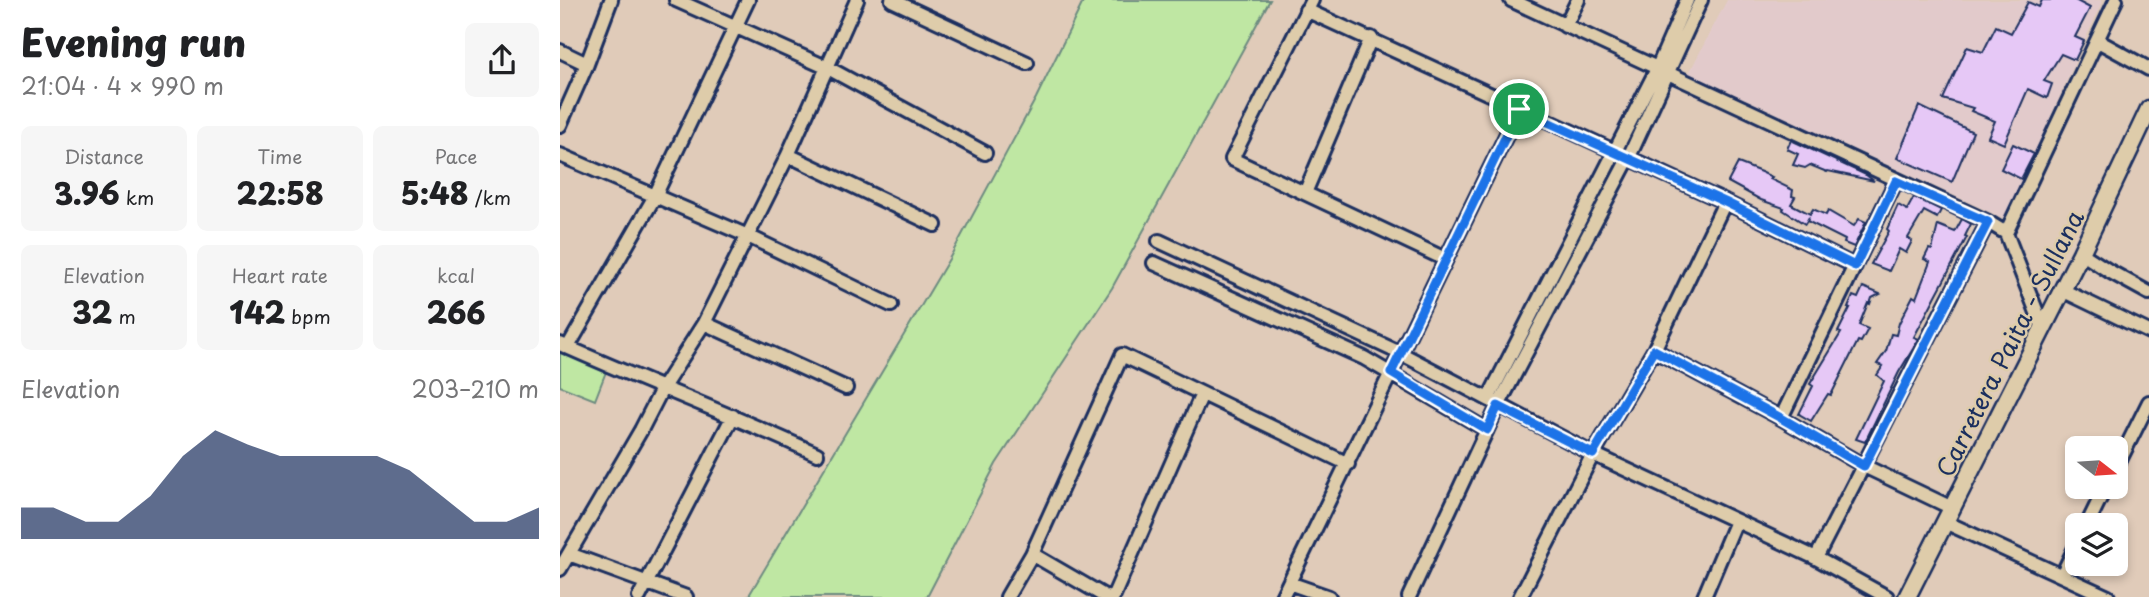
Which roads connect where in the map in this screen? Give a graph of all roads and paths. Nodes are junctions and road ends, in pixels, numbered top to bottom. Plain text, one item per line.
1 (611, 0) edge
2 (676, 0) edge
3 (748, 0) edge
4 (857, 0) edge
5 (892, 0) edge
6 (1511, 0) edge
7 (1578, 0) edge
8 (1686, 0) edge
9 (1701, 0) edge
10 (2116, 0) edge
11 (1309, 5) edge
12 (736, 25) junction
13 (1565, 26) junction
14 (1371, 38) junction
15 (2098, 41) junction
16 (560, 51) edge
17 (1027, 63) dead end
18 (587, 64) junction
19 (828, 68) junction
20 (2149, 69) edge
21 (1662, 71) junction
22 (1519, 109) junction
23 (2149, 109) edge
24 (560, 125) edge
25 (985, 153) dead end
26 (1615, 153) junction
27 (560, 155) edge
28 (788, 155) junction
29 (1628, 159) junction
30 (1896, 181) junction
31 (1305, 193) junction
32 (655, 197) junction
33 (1725, 202) junction
34 (1988, 222) junction
35 (935, 225) dead end
36 (2006, 233) junction
37 (748, 236) junction
38 (1159, 241) dead end
39 (2081, 253) junction
40 (1445, 259) junction
41 (1154, 263) dead end
42 (1855, 266) junction
43 (2062, 290) junction
44 (2149, 293) edge
45 (891, 304) dead end
46 (704, 323) junction
47 (2043, 328) junction
48 (2149, 332) edge
49 (564, 346) edge
50 (1654, 350) junction
51 (1400, 353) junction
52 (1391, 373) junction
53 (846, 388) dead end
54 (662, 389) junction
55 (1202, 394) junction
56 (1493, 402) junction
57 (2149, 402) edge
58 (733, 416) junction
59 (1781, 418) junction
60 (1487, 430) junction
61 (2128, 444) edge
62 (817, 454) dead end
63 (1593, 454) junction
64 (1348, 464) junction
65 (1864, 466) junction
66 (1949, 515) junction
67 (1736, 521) junction
68 (569, 554) junction
69 (1032, 554) junction
70 (1816, 558) junction
71 (560, 569) edge
72 (2065, 569) edge
73 (2062, 575) junction
74 (647, 582) junction
75 (1289, 583) junction
76 (639, 597) edge
77 (687, 597) edge
78 (1007, 597) edge
79 (1106, 597) edge
80 (1113, 597) edge
81 (1282, 597) edge
82 (1329, 597) edge
83 (1409, 597) edge
84 (1520, 597) edge
85 (1704, 597) edge
86 (1887, 597) edge
87 (1907, 597) edge
88 (2108, 597) edge

1 - 18 street
2 - 12 street
3 - 12 street
4 - 19 street
5 - 17 street
6 - 13 street
7 - 13 street
8 - 21 street
9 - 21 street
10 - 15 street
11 - 14 street
11 - 31 street
12 - 19 street
12 - 32 street
13 - 21 street
14 - 22 street
14 - 31 street
15 - 20 street
15 - 36 street
16 - 18 street
18 - 24 street
19 - 25 street
19 - 28 street
21 - 26 street
21 - 29 street
21 - 30 street
22 - 26 street
22 - 40 street
23 - 39 main road, Carretera Paita - Sullana
26 - 29 street
26 - 56 street
27 - 32 street
28 - 35 street
28 - 37 street
29 - 33 street
29 - 56 street
30 - 34 street
30 - 42 street
31 - 40 street
32 - 37 street
32 - 49 street
33 - 42 street
33 - 50 street
34 - 36 street
34 - 65 street
36 - 47 street
37 - 45 street
37 - 46 street
38 - 51 street
39 - 43 main road, Carretera Paita - Sullana
39 - 44 street
40 - 51 street
41 - 52 street
42 - 59 street
43 - 47 main road, Carretera Paita - Sullana
43 - 48 street
46 - 53 street
46 - 54 street
47 - 66 main road, Carretera Paita - Sullana
49 - 54 street
50 - 59 street
50 - 63 street
51 - 52 street
51 - 56 street
52 - 60 street
52 - 64 street
54 - 58 street
54 - 68 street
55 - 64 street
55 - 69 street
55 - 80 street
56 - 60 street
56 - 63 street
57 - 61 street
58 - 62 street
58 - 74 street
59 - 65 street
60 - 83 street
63 - 67 street
63 - 84 street
64 - 75 street
65 - 66 street
65 - 70 street
66 - 73 street
66 - 87 main road, Carretera Paita - Sullana
67 - 70 street
67 - 85 street
68 - 71 street
68 - 74 street
69 - 78 street
69 - 79 street
70 - 86 street
72 - 73 street
73 - 88 street
74 - 76 street
74 - 77 street
75 - 81 street
75 - 82 street

